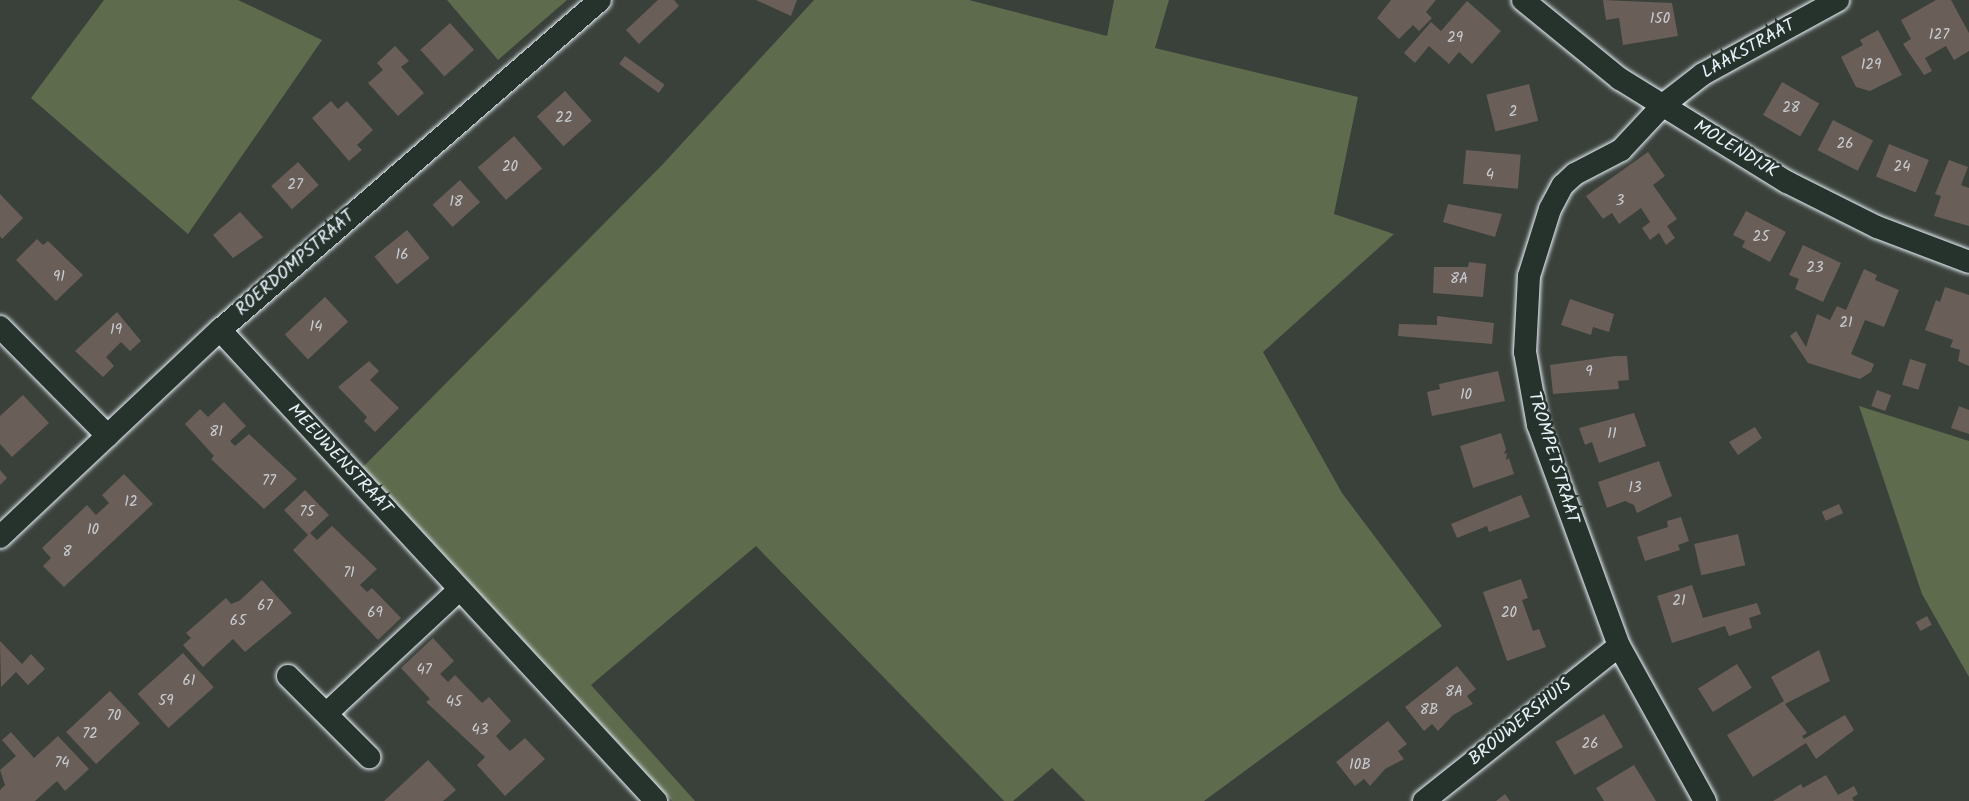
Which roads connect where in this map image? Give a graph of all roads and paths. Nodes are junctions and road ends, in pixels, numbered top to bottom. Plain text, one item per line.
1 (600, 0) edge
2 (1522, 0) edge
3 (1838, 0) edge
4 (1663, 105) junction
5 (1969, 262) edge
6 (0, 327) edge
7 (220, 330) junction
8 (108, 435) junction
9 (0, 537) edge
10 (459, 590) junction
11 (1619, 646) junction
12 (288, 676) dead end
13 (327, 713) junction
14 (369, 757) dead end
15 (656, 801) edge
16 (1424, 801) edge
17 (1705, 801) edge

1 - 7 street, ROERDOMPSTRAAT
2 - 4 street, MOLENDIJK
3 - 4 street, LAAKSTRAAT
4 - 5 street, MOLENDIJK
4 - 11 street, TROMPETSTRAAT
6 - 8 street
7 - 8 street, ROERDOMPSTRAAT
7 - 10 street, MEEUWENSTRAAT
8 - 9 street, ROERDOMPSTRAAT
10 - 13 street
10 - 15 street, MEEUWENSTRAAT
11 - 16 street, BROUWERSHUIS
11 - 17 street, TROMPETSTRAAT
12 - 13 street
13 - 14 street

